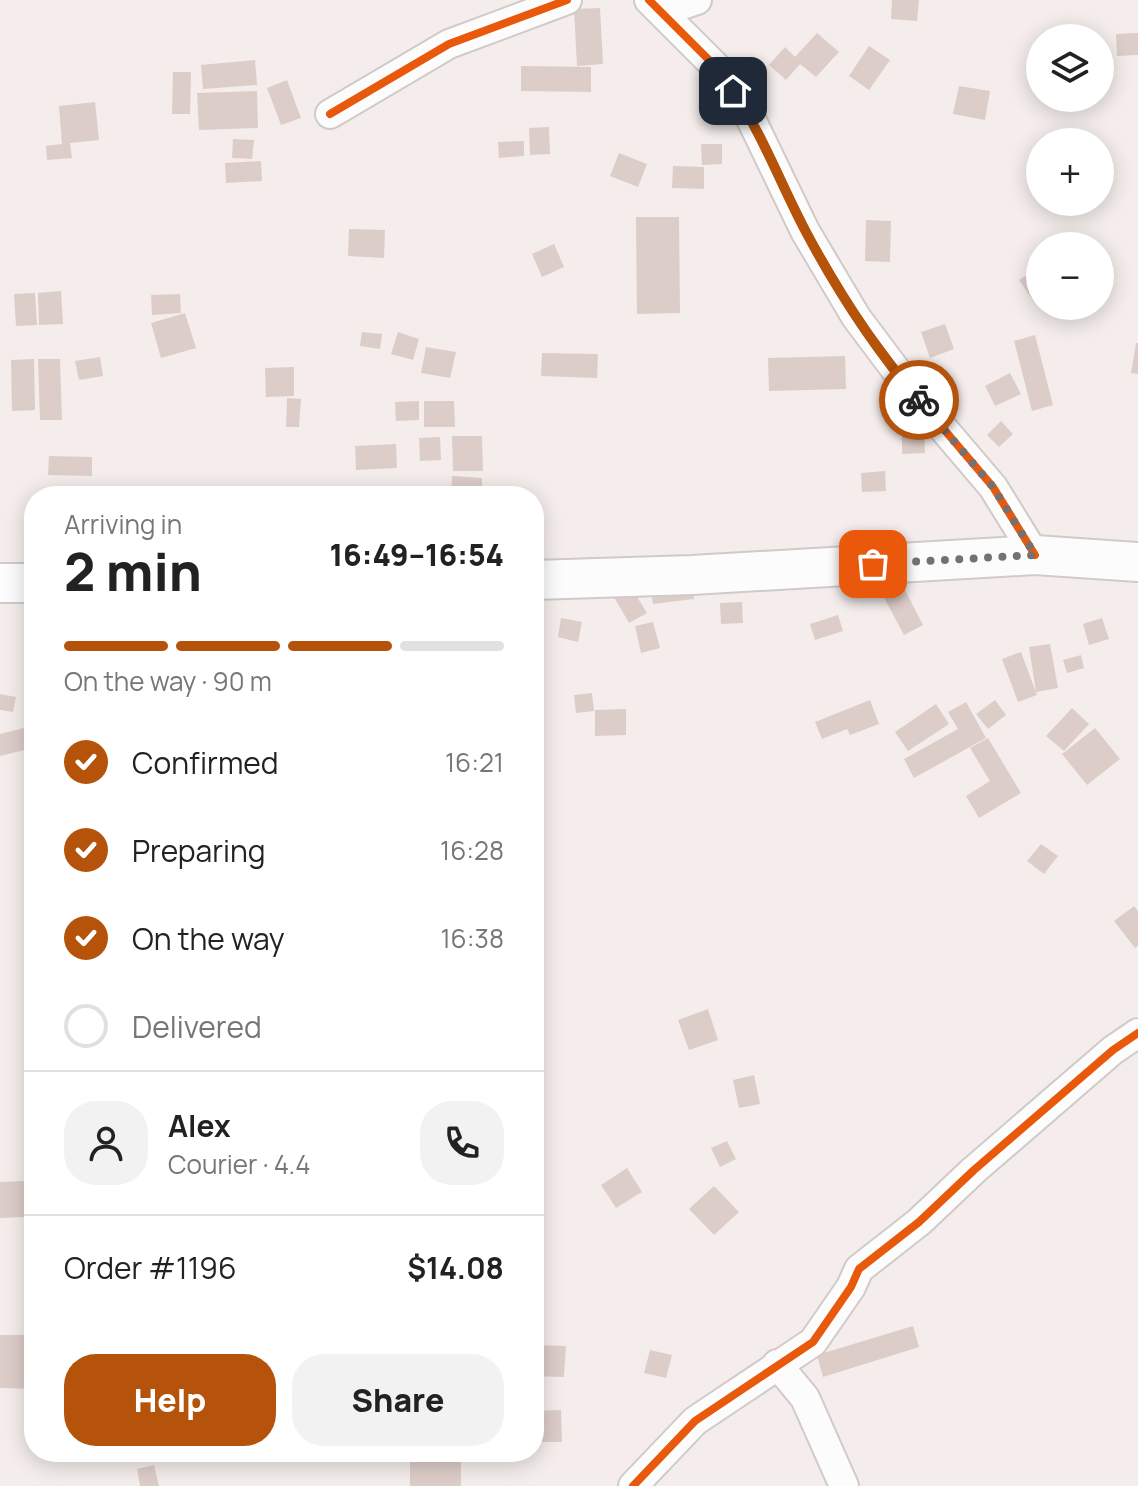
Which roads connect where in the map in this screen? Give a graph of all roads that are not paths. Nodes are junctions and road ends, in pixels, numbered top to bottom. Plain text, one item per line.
1 (567, 0) edge
2 (697, 0) edge
3 (655, 6) edge
4 (330, 114) dead end
5 (1035, 555) junction
6 (1135, 566) edge
7 (544, 580) edge
8 (0, 583) edge
9 (24, 583) edge
10 (1138, 1033) edge
11 (777, 1364) junction
12 (633, 1486) edge
13 (844, 1486) edge

1 - 4 street
2 - 3 street
3 - 5 street
5 - 6 main road
5 - 7 main road
8 - 9 main road
10 - 11 street
11 - 12 street
11 - 13 street

